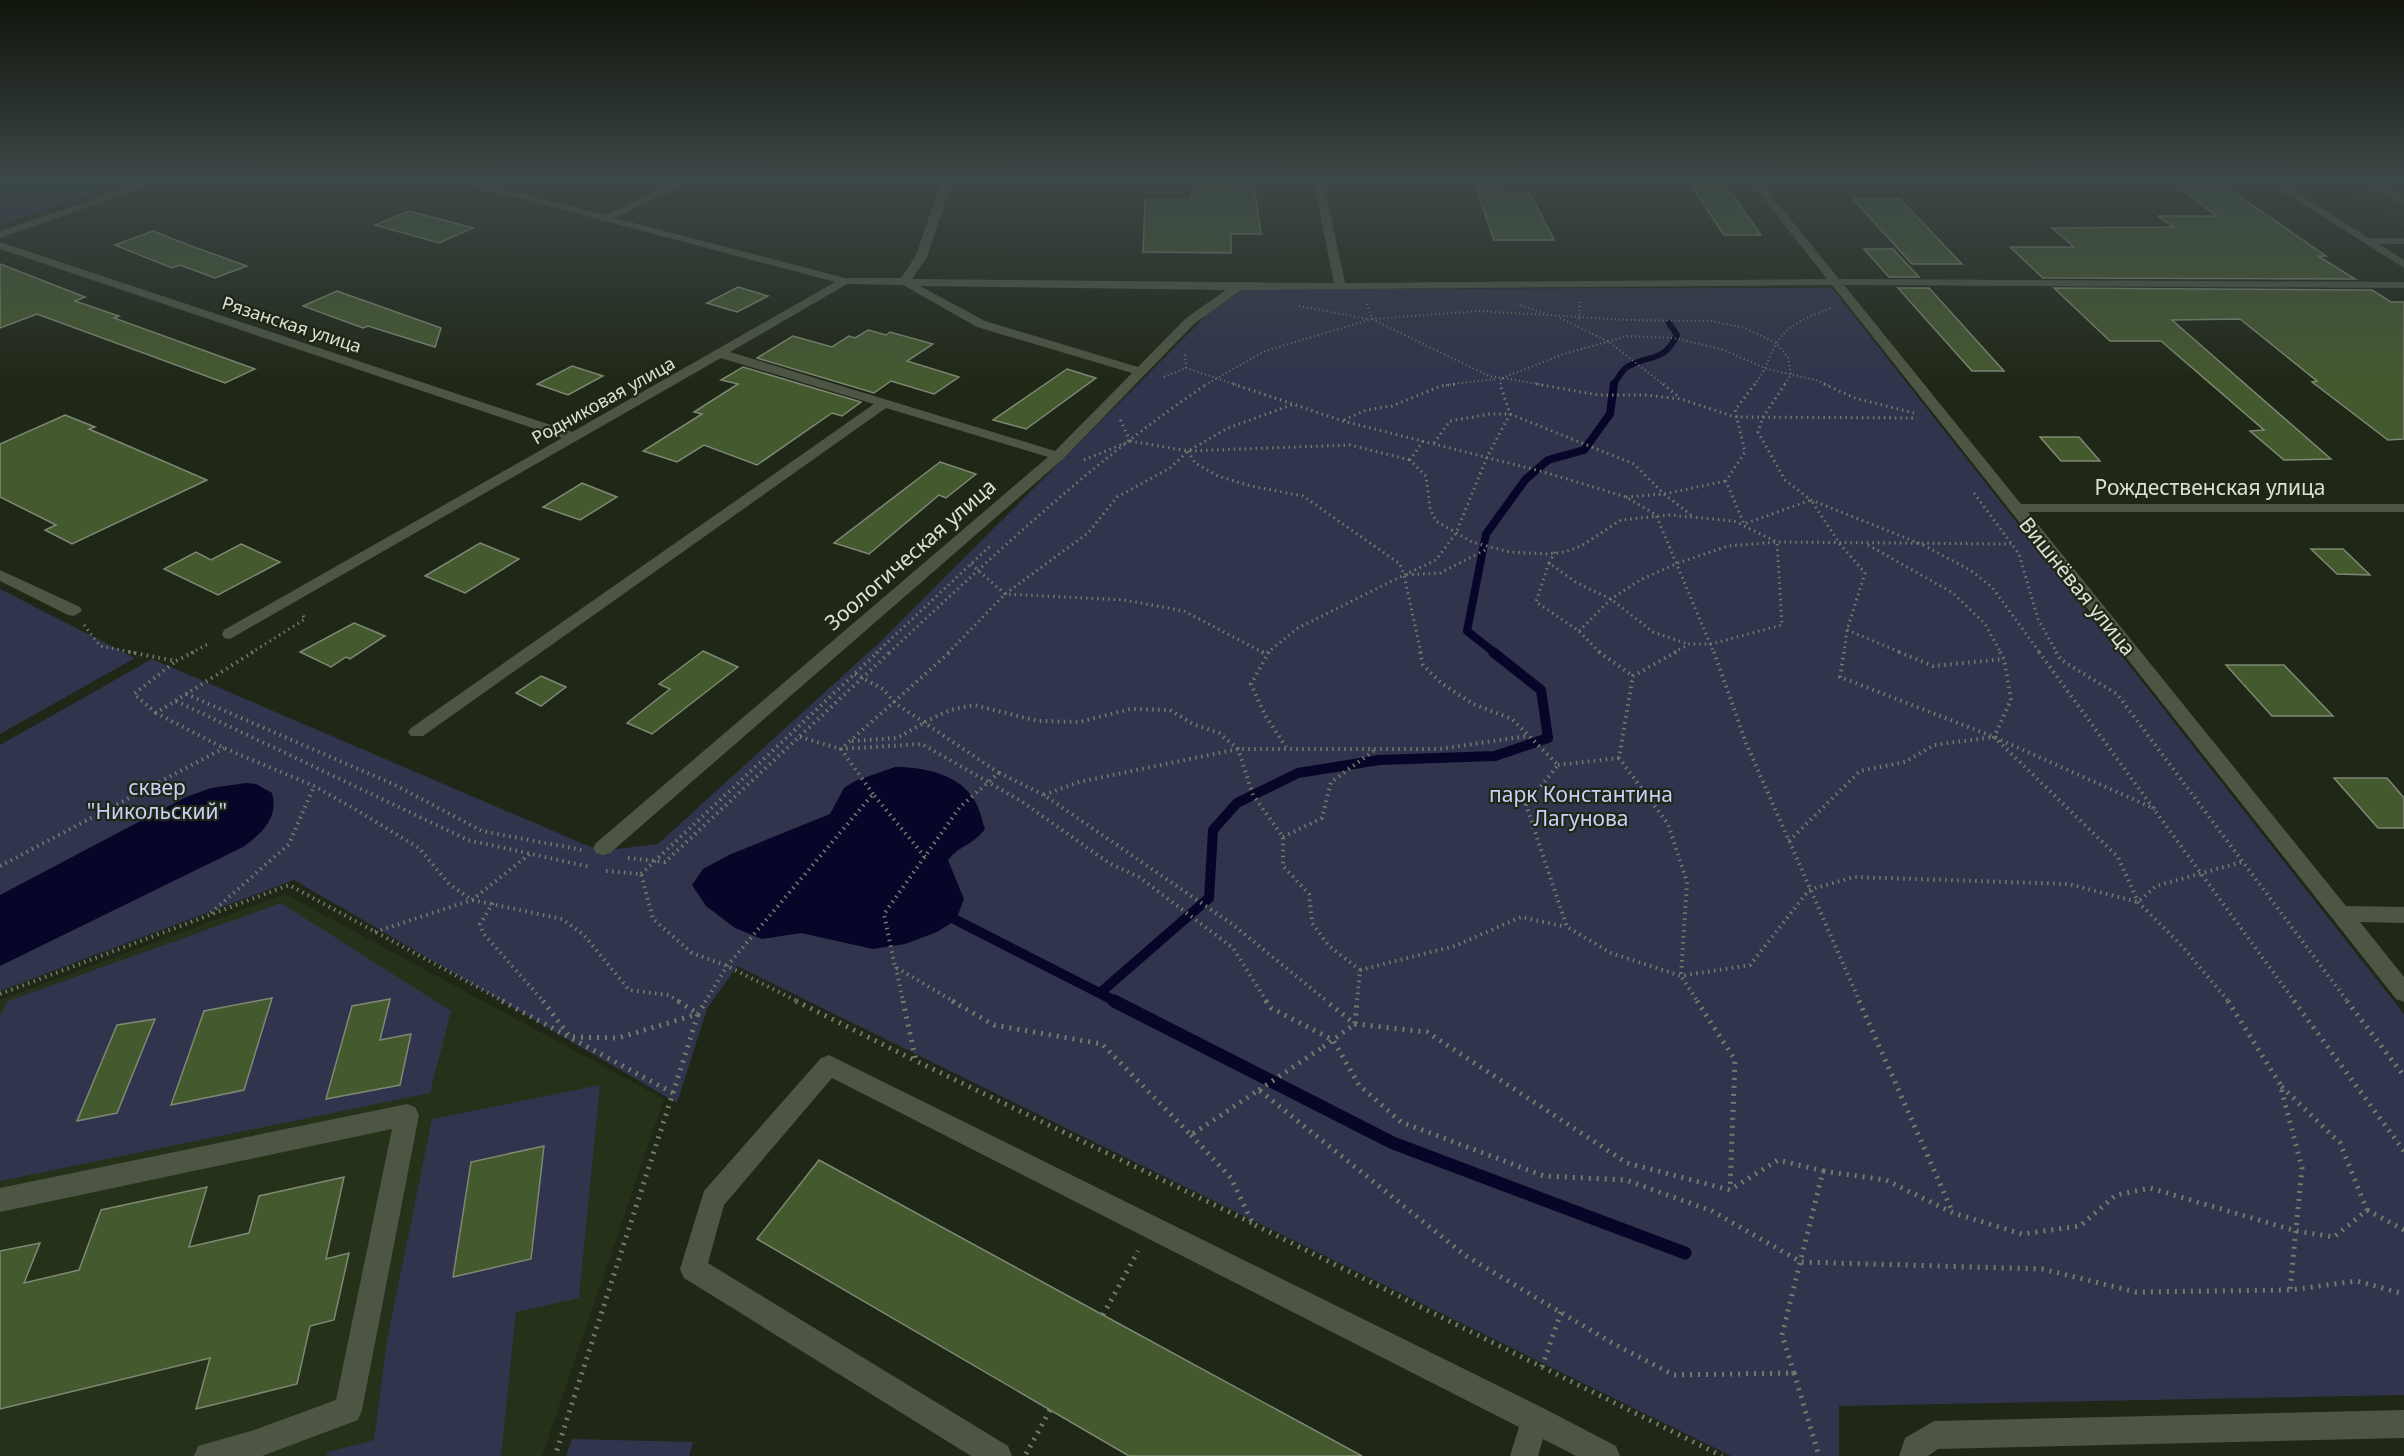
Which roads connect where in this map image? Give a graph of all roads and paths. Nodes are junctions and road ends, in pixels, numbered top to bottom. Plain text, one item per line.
1 (6, 247) edge
2 (713, 247) edge
3 (924, 247) edge
4 (1332, 247) edge
5 (1808, 247) edge
6 (2377, 247) edge
7 (2404, 265) edge
8 (845, 281) junction
9 (904, 282) junction
10 (1837, 282) junction
11 (1340, 284) junction
12 (2404, 285) edge
13 (1239, 287) junction
14 (1581, 292) dead end
15 (1365, 294) dead end
16 (1826, 300) dead end
17 (1507, 301) dead end
18 (1290, 303) dead end
19 (1830, 308) junction
20 (1553, 316) junction
21 (1578, 317) junction
22 (1837, 317) dead end
23 (1371, 320) junction
24 (1582, 325) junction
25 (1609, 342) junction
26 (1776, 343) junction
27 (1184, 351) dead end
28 (722, 354) junction
29 (1186, 368) junction
30 (1767, 369) junction
31 (1139, 371) junction
32 (1791, 375) junction
33 (1216, 378) junction
34 (1502, 378) junction
35 (1155, 381) dead end
36 (1681, 399) junction
37 (884, 403) junction
38 (1295, 403) junction
39 (1907, 404) dead end
40 (1117, 413) dead end
41 (1914, 413) junction
42 (1510, 414) junction
43 (1735, 417) junction
44 (1763, 417) junction
45 (1918, 417) junction
46 (1343, 421) junction
47 (1922, 423) dead end
48 (573, 437) junction
49 (1130, 441) junction
50 (1423, 441) junction
51 (1434, 443) junction
52 (1188, 451) junction
53 (1058, 456) junction
54 (1487, 456) junction
55 (1083, 460) dead end
56 (1410, 460) junction
57 (1726, 481) junction
58 (1969, 486) dead end
59 (1665, 494) junction
60 (1626, 497) junction
61 (1811, 500) junction
62 (2016, 508) junction
63 (2404, 508) edge
64 (1656, 515) junction
65 (1692, 515) junction
66 (1744, 524) junction
67 (1456, 533) junction
68 (1777, 542) junction
69 (993, 543) dead end
70 (1840, 544) junction
71 (1921, 544) junction
72 (2012, 544) junction
73 (1868, 545) junction
74 (1489, 548) junction
75 (1555, 552) junction
76 (1550, 563) junction
77 (1678, 563) junction
78 (971, 564) junction
79 (978, 570) junction
80 (0, 575) edge
81 (1404, 575) junction
82 (1005, 594) junction
83 (294, 596) junction
84 (1611, 599) junction
85 (74, 611) joint
86 (1580, 630) junction
87 (1846, 630) junction
88 (230, 634) joint
89 (1689, 644) junction
90 (1711, 644) junction
91 (1266, 654) junction
92 (2004, 659) junction
93 (176, 661) junction
94 (855, 674) junction
95 (1633, 676) junction
96 (864, 679) junction
97 (186, 694) junction
98 (176, 701) junction
99 (896, 703) junction
100 (156, 712) junction
101 (925, 723) junction
102 (417, 732) dead end
103 (1527, 736) junction
104 (799, 737) junction
105 (1994, 737) junction
106 (851, 741) junction
107 (1286, 747) junction
108 (224, 748) junction
109 (841, 749) junction
110 (1238, 749) junction
111 (1376, 749) junction
112 (1619, 758) junction
113 (1558, 765) junction
114 (999, 773) junction
115 (988, 782) junction
116 (314, 786) junction
117 (873, 794) junction
118 (1044, 795) junction
119 (2155, 809) junction
120 (1283, 837) junction
121 (1789, 841) junction
122 (596, 850) joint
123 (531, 853) junction
124 (621, 857) dead end
125 (925, 857) junction
126 (2242, 862) junction
127 (654, 863) junction
128 (0, 866) edge
129 (641, 874) junction
130 (2203, 875) junction
131 (1809, 890) junction
132 (472, 900) junction
133 (2138, 902) junction
134 (493, 903) junction
135 (2342, 914) junction
136 (208, 915) junction
137 (2404, 915) edge
138 (1567, 927) junction
139 (374, 932) junction
140 (727, 966) junction
141 (896, 966) junction
142 (1360, 970) junction
143 (1681, 976) junction
144 (2404, 993) edge
145 (0, 994) edge
146 (698, 1014) junction
147 (1355, 1024) junction
148 (570, 1037) junction
149 (1333, 1040) junction
150 (916, 1062) junction
151 (2404, 1076) edge
152 (2280, 1084) junction
153 (1259, 1090) junction
154 (673, 1094) junction
155 (1191, 1136) junction
156 (2404, 1150) edge
157 (1823, 1171) junction
158 (1730, 1190) junction
159 (0, 1200) edge
160 (2367, 1210) junction
161 (1953, 1213) junction
162 (1253, 1224) junction
163 (1152, 1227) junction
164 (2404, 1230) edge
165 (2296, 1231) junction
166 (1801, 1262) junction
167 (2290, 1290) junction
168 (2404, 1294) edge
169 (1562, 1312) junction
170 (1103, 1315) dead end
171 (1542, 1367) junction
172 (1794, 1372) junction
173 (1050, 1410) dead end
174 (1535, 1419) junction
175 (2404, 1424) edge
176 (249, 1450) edge
177 (208, 1456) edge
178 (555, 1456) edge
179 (998, 1456) edge
180 (1025, 1456) edge
181 (1524, 1456) edge
182 (1606, 1456) edge
183 (1722, 1456) edge
184 (1819, 1456) edge
185 (1913, 1456) edge

1 - 48 street, Рязанская улица
2 - 8 street
3 - 9 street
4 - 11 street
5 - 10 street, Вишнёвая улица
6 - 7 street
8 - 9 street
8 - 28 street, Родниковая улица
9 - 13 street
9 - 31 street
10 - 11 street
10 - 12 street
10 - 62 street, Вишнёвая улица
11 - 13 street
13 - 31 street, Зоологическая улица
14 - 21 path
15 - 23 path
16 - 19 path
17 - 20 path
18 - 23 path
19 - 22 path
19 - 26 path
20 - 21 path
20 - 23 path
20 - 24 path
21 - 24 path
21 - 26 path
23 - 33 path
23 - 34 path
24 - 25 path
25 - 30 path
25 - 34 path
25 - 36 path
26 - 30 path
26 - 32 path
27 - 29 path
28 - 37 street
28 - 48 street, Родниковая улица
29 - 33 path
29 - 35 path
30 - 32 path
30 - 43 path
31 - 53 street, Зоологическая улица
32 - 41 path
32 - 44 path
33 - 38 path
33 - 49 path
34 - 36 path
34 - 42 path
34 - 46 path
36 - 43 path
37 - 53 street
37 - 102 street
38 - 46 path
38 - 52 path
39 - 41 path
40 - 49 path
41 - 45 path
42 - 51 path
42 - 54 path
42 - 59 path
43 - 44 path
43 - 57 path
44 - 45 path
44 - 61 path
45 - 47 path
46 - 50 path
48 - 83 street, Родниковая улица
49 - 52 path
49 - 55 path
49 - 79 path
50 - 51 path
50 - 56 path
51 - 54 path
52 - 56 path
52 - 81 path
52 - 82 path
53 - 122 street, Зоологическая улица
54 - 60 path
54 - 67 path
56 - 67 path
57 - 59 path
57 - 66 path
58 - 72 path
59 - 60 path
59 - 65 path
60 - 64 path
61 - 66 path
61 - 70 path
61 - 71 path
62 - 63 street, Рождественская улица
62 - 135 street, Вишнёвая улица
64 - 65 path
64 - 75 path
64 - 77 path
65 - 66 path
66 - 68 path
67 - 74 path
67 - 81 path
68 - 70 path
68 - 77 path
68 - 90 path
69 - 78 path
70 - 73 path
70 - 87 path
71 - 72 path
71 - 73 path
71 - 119 path
72 - 126 path
73 - 92 path
74 - 75 path
74 - 81 path
75 - 76 path
76 - 84 path
76 - 86 path
77 - 84 path
77 - 90 path
78 - 79 path
78 - 94 path
79 - 82 path
79 - 96 path
80 - 85 street
81 - 91 path
81 - 103 path
82 - 91 path
82 - 99 path
83 - 88 street, Родниковая улица
83 - 97 path
84 - 86 path
84 - 89 path
85 - 93 path
86 - 95 path
87 - 92 path
87 - 105 path
88 - 93 path
89 - 90 path
89 - 95 path
90 - 121 path
91 - 107 path
92 - 105 path
93 - 100 path
94 - 96 path
94 - 127 path
95 - 112 path
96 - 99 path
96 - 104 path
97 - 98 path
97 - 122 path
98 - 100 path
98 - 123 path
99 - 101 path
99 - 106 path
100 - 108 path
101 - 106 path
101 - 110 path, bridge
101 - 114 path
103 - 111 path
103 - 113 path
104 - 109 path
104 - 127 path
105 - 119 path
105 - 121 path
105 - 133 path
106 - 109 path
107 - 110 path
107 - 111 path
108 - 116 path
108 - 128 path
109 - 115 path
109 - 117 path
110 - 118 path
110 - 120 path, bridge
111 - 120 path
112 - 113 path
112 - 143 path
113 - 138 path
114 - 115 path
114 - 118 path
115 - 125 path
115 - 149 path
116 - 132 path
116 - 136 path
117 - 125 path
117 - 140 path
118 - 147 path
119 - 130 path
120 - 142 path, bridge
121 - 131 path
123 - 129 path
123 - 132 path
124 - 127 path
125 - 141 path
126 - 130 path
126 - 151 path
127 - 129 path
129 - 140 path
130 - 133 path
130 - 156 path
131 - 133 path
131 - 143 path
131 - 161 path
132 - 134 path
132 - 139 path
133 - 152 path
134 - 146 path
134 - 148 path
135 - 137 street
135 - 144 street, Вишнёвая улица
136 - 139 path
136 - 145 path
138 - 142 path
138 - 143 path
139 - 148 path
140 - 146 path
140 - 150 path
141 - 150 path
141 - 155 path
142 - 147 path, bridge
143 - 158 path
146 - 148 path
146 - 154 path
147 - 149 path, bridge
147 - 158 path
148 - 154 path
149 - 153 path, bridge
149 - 166 path
150 - 162 path
152 - 160 path
152 - 165 path
153 - 155 path
153 - 169 path
154 - 178 path
155 - 162 path
157 - 158 path
157 - 161 path
157 - 166 path
159 - 176 street
160 - 164 path
160 - 165 path
161 - 165 path
162 - 171 path
163 - 170 path
163 - 174 street
163 - 179 street
165 - 167 path
166 - 167 path
166 - 172 path
167 - 168 path
169 - 171 path
169 - 172 path
171 - 183 path
172 - 184 path
173 - 180 path
174 - 181 street
174 - 182 street
175 - 185 street
176 - 177 street

